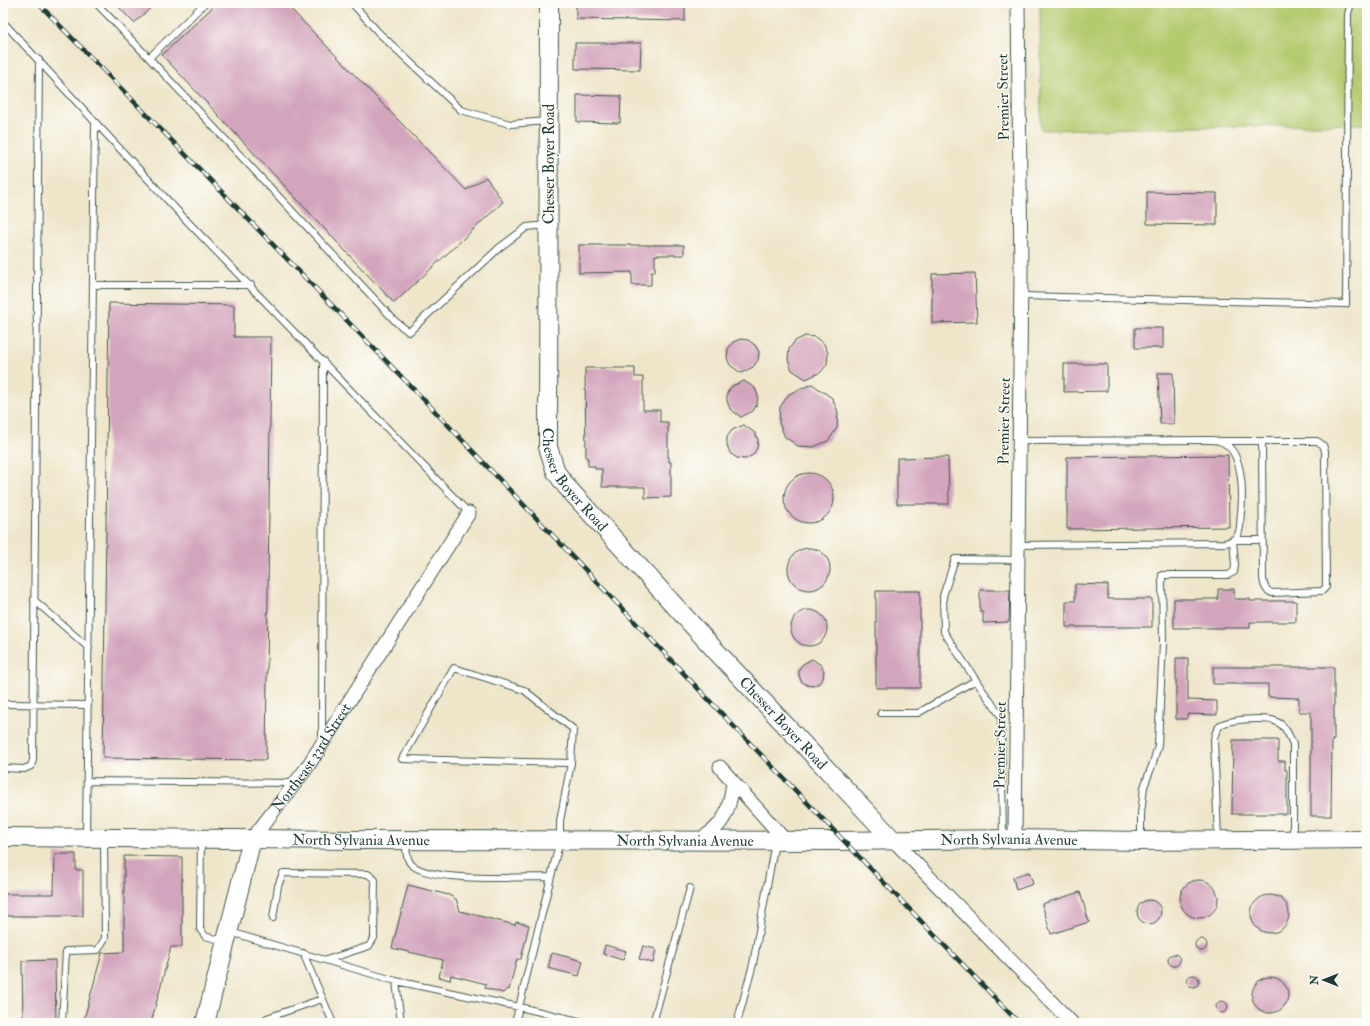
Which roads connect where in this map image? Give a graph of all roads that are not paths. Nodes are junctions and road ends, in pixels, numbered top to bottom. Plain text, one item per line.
1 (96, 3) edge
2 (205, 3) edge
3 (352, 3) edge
4 (549, 3) edge
5 (1018, 3) edge
6 (1352, 3) edge
7 (3, 22) edge
8 (149, 58) junction
9 (38, 60) junction
10 (549, 121) junction
11 (95, 122) junction
12 (548, 225) junction
13 (94, 285) junction
14 (251, 285) junction
15 (1021, 296) junction
16 (323, 361) junction
17 (1216, 440) junction
18 (1019, 441) junction
19 (1262, 441) junction
20 (469, 513) joint
21 (1233, 540) junction
22 (1262, 540) junction
23 (1018, 545) junction
24 (1018, 560) junction
25 (34, 600) junction
26 (89, 648) junction
27 (976, 680) junction
28 (3, 704) edge
29 (34, 705) junction
30 (88, 705) junction
31 (881, 712) dead end
32 (322, 743) junction
33 (570, 763) junction
34 (720, 767) dead end
35 (3, 768) edge
36 (87, 781) junction
37 (294, 783) junction
38 (733, 783) junction
39 (3, 837) edge
40 (86, 838) junction
41 (104, 838) junction
42 (201, 838) junction
43 (252, 839) junction
44 (1009, 839) junction
45 (1367, 839) edge
46 (406, 840) junction
47 (560, 840) junction
48 (697, 840) junction
49 (780, 840) junction
50 (893, 840) junction
51 (1294, 840) junction
52 (1141, 841) junction
53 (1218, 841) junction
54 (551, 877) junction
55 (690, 888) dead end
56 (273, 918) dead end
57 (227, 936) junction
58 (303, 953) junction
59 (326, 960) junction
60 (396, 981) junction
61 (322, 999) junction
62 (519, 1008) junction
63 (62, 1023) edge
64 (205, 1023) edge
65 (266, 1023) edge
66 (332, 1023) edge
67 (401, 1023) edge
68 (515, 1023) edge
69 (587, 1023) edge
70 (653, 1023) edge
71 (737, 1023) edge
72 (1072, 1023) edge

1 - 8 lane
2 - 8 lane
3 - 10 lane
4 - 10 main road, Chesser Boyer Road
5 - 15 street, Premier Street
6 - 15 lane
7 - 9 lane
8 - 12 lane
9 - 11 lane
9 - 25 lane
10 - 12 main road, Chesser Boyer Road
11 - 13 lane
11 - 14 lane
12 - 50 main road, Chesser Boyer Road
13 - 14 lane
13 - 26 lane
14 - 16 lane
15 - 18 street, Premier Street
16 - 20 lane
16 - 32 lane
17 - 18 lane
17 - 19 lane
17 - 21 lane
18 - 23 street, Premier Street
19 - 22 lane
19 - 22 lane
20 - 32 street, Northeast 33rd Street
21 - 22 lane
21 - 23 lane
21 - 52 lane
23 - 24 street, Premier Street
24 - 27 lane
24 - 44 street, Premier Street
25 - 26 lane
25 - 29 lane
26 - 30 lane
27 - 31 lane
27 - 44 lane
28 - 29 lane
29 - 30 lane
29 - 35 lane
30 - 36 lane
32 - 37 street, Northeast 33rd Street
33 - 33 lane
33 - 47 lane
34 - 38 street
36 - 37 lane
36 - 40 lane
37 - 43 street, Northeast 33rd Street
38 - 48 street
38 - 49 street
39 - 40 main road, North Sylvania Avenue
40 - 41 main road, North Sylvania Avenue
41 - 42 main road, North Sylvania Avenue
41 - 63 lane
42 - 43 main road, North Sylvania Avenue
42 - 57 lane
43 - 46 main road, North Sylvania Avenue
43 - 57 main road, Northeast 33rd Street
44 - 50 main road, North Sylvania Avenue
44 - 52 main road, North Sylvania Avenue
45 - 51 main road, North Sylvania Avenue
46 - 47 main road, North Sylvania Avenue
46 - 54 lane
47 - 48 main road, North Sylvania Avenue
47 - 54 lane
48 - 49 main road, North Sylvania Avenue
49 - 50 main road, North Sylvania Avenue
49 - 71 lane
50 - 72 street
51 - 53 main road, North Sylvania Avenue
51 - 53 lane
52 - 53 main road, North Sylvania Avenue
54 - 62 lane
55 - 70 lane
56 - 59 lane
57 - 58 lane
57 - 64 main road, Northeast 33rd Street
58 - 59 lane
58 - 61 lane
59 - 60 lane
60 - 62 lane
60 - 67 lane
61 - 65 lane
61 - 66 lane
62 - 68 lane
62 - 69 lane

